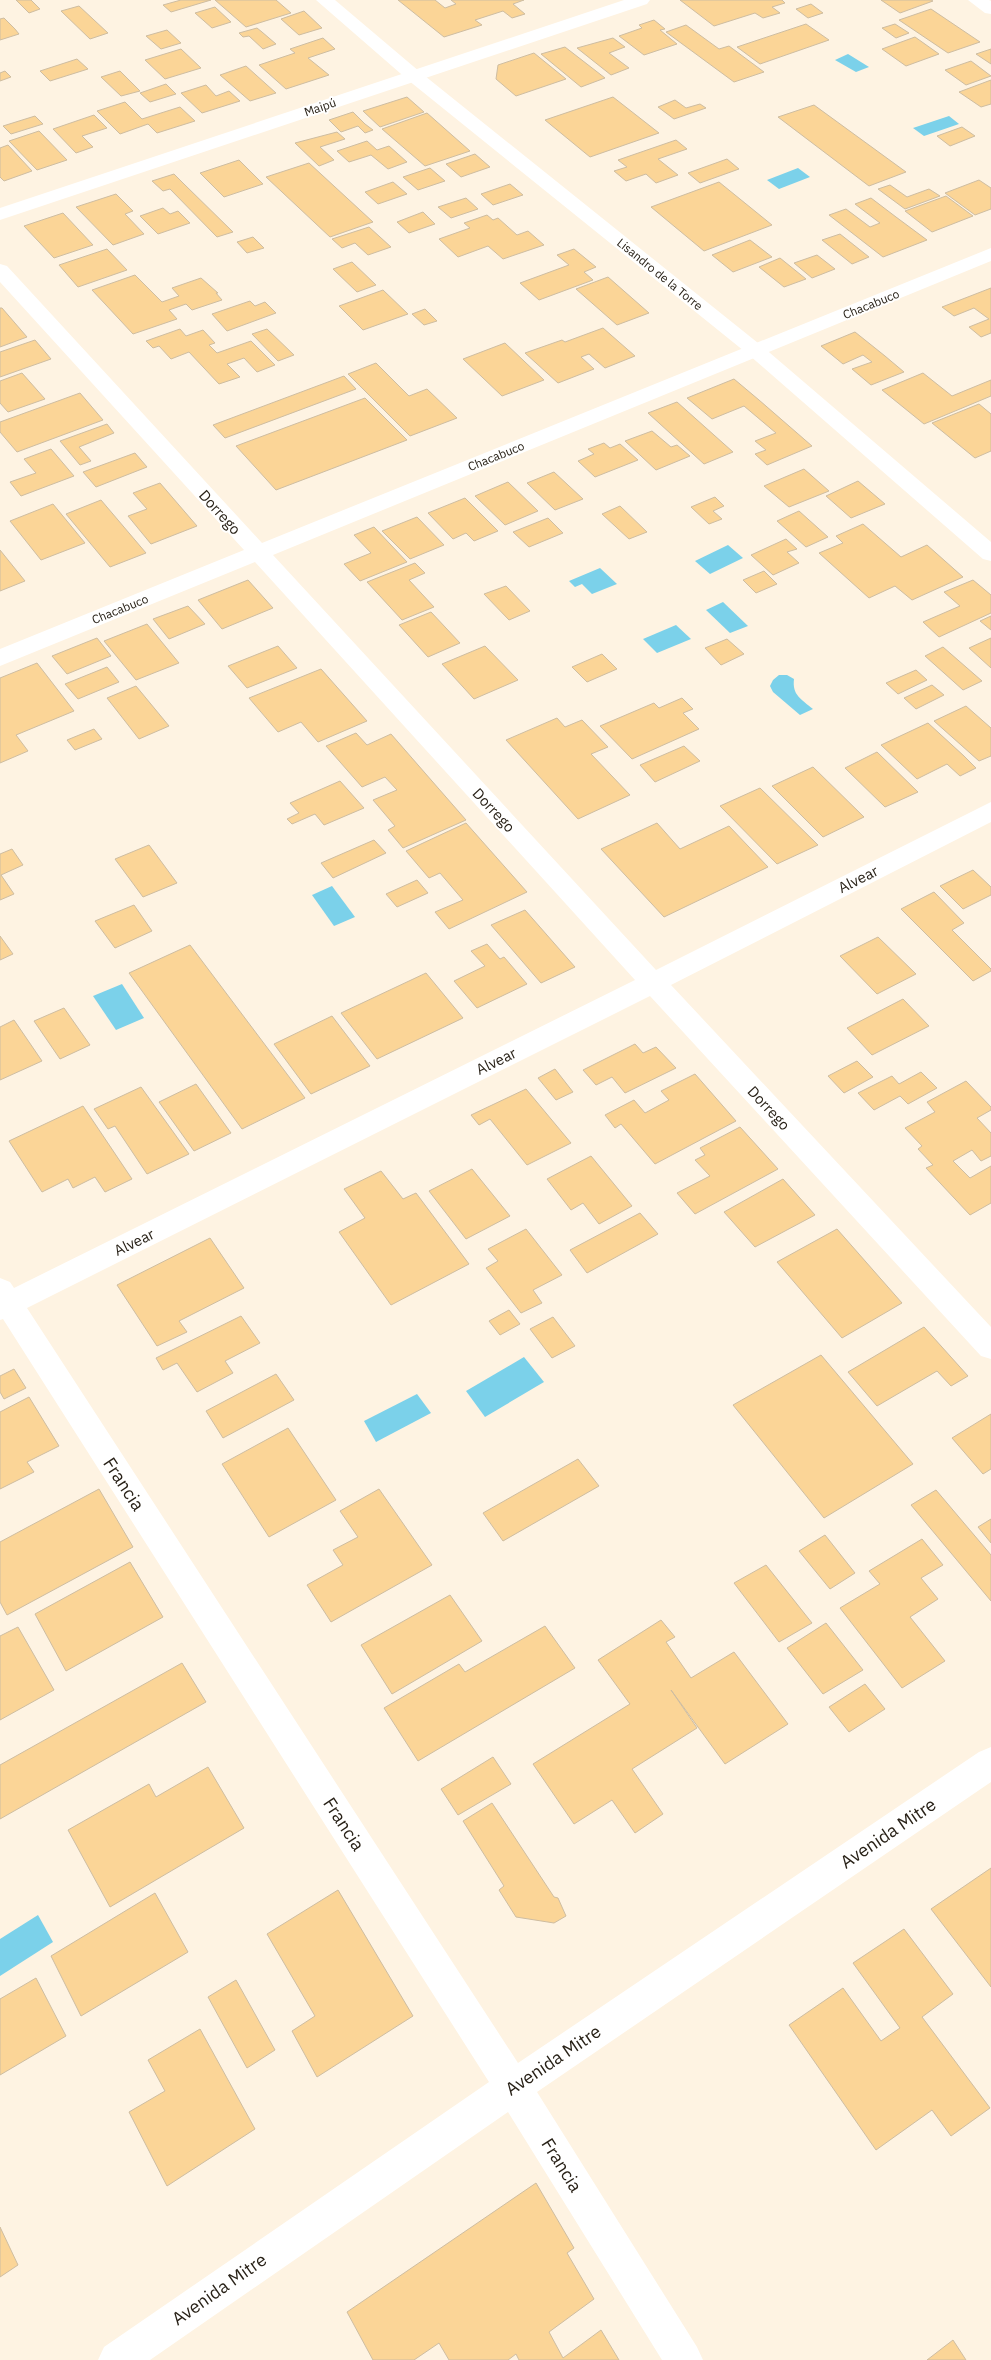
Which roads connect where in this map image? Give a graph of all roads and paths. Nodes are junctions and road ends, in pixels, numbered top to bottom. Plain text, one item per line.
1 (325, 0) edge
2 (641, 0) edge
3 (977, 0) edge
4 (991, 9) edge
5 (414, 76) junction
6 (0, 214) edge
7 (991, 254) edge
8 (0, 270) edge
9 (756, 351) junction
10 (258, 553) junction
11 (991, 554) edge
12 (0, 658) edge
13 (991, 812) edge
14 (653, 983) junction
15 (3, 1301) edge
16 (991, 1347) edge
17 (991, 1763) edge
18 (513, 2087) junction
19 (117, 2360) edge
20 (684, 2360) edge

1 - 5 street, Lisandro de la Torre
2 - 5 street, Maipú
3 - 4 street
5 - 6 street, Maipú
5 - 9 street, Lisandro de la Torre
7 - 9 street, Chacabuco
8 - 10 street, Dorrego
9 - 10 street, Chacabuco
9 - 11 street, Lisandro de la Torre
10 - 12 street, Chacabuco
10 - 14 street, Dorrego
13 - 14 street, Alvear
14 - 15 street, Alvear
14 - 16 street, Dorrego
15 - 18 street, Francia
17 - 18 street, Avenida Mitre
18 - 19 street, Avenida Mitre
18 - 20 street, Francia

